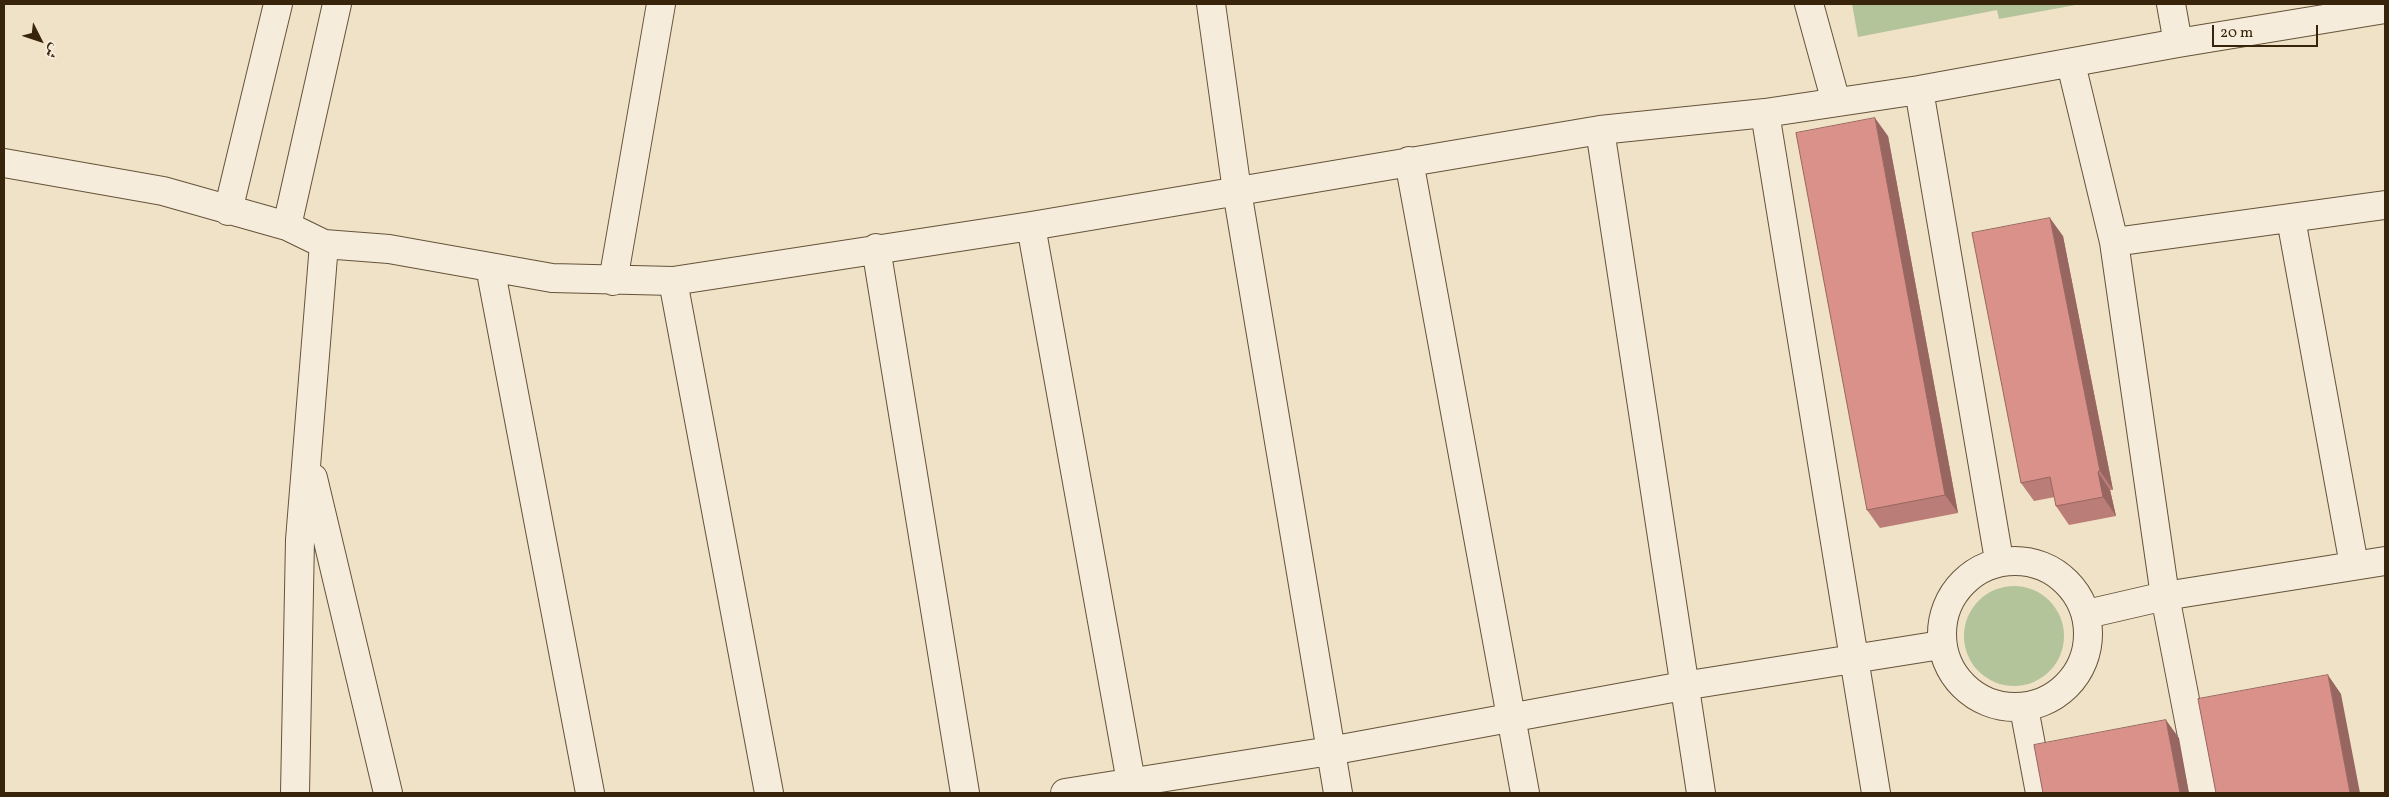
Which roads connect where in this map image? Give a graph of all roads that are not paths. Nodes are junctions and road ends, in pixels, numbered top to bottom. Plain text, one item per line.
1 (278, 4) edge
2 (337, 4) edge
3 (661, 4) edge
4 (1211, 4) edge
5 (1809, 4) edge
6 (2171, 4) edge
7 (2369, 9) edge
8 (2178, 43) junction
9 (2071, 64) junction
10 (1919, 90) junction
11 (1836, 102) junction
12 (1764, 113) junction
13 (1600, 130) junction
14 (1409, 161) junction
15 (4, 163) edge
16 (1237, 191) junction
17 (2385, 205) edge
18 (228, 211) junction
19 (2291, 218) junction
20 (287, 226) junction
21 (1031, 226) junction
22 (2114, 242) junction
23 (324, 244) junction
24 (876, 248) junction
25 (490, 267) junction
26 (614, 281) junction
27 (673, 281) junction
28 (308, 456) junction
29 (1999, 560) junction
30 (2385, 561) edge
31 (2354, 565) junction
32 (2165, 596) junction
33 (2087, 614) junction
34 (1941, 645) junction
35 (1854, 660) junction
36 (1683, 686) junction
37 (2024, 708) junction
38 (1511, 717) junction
39 (1330, 751) junction
40 (1132, 788) edge
41 (295, 793) edge
42 (388, 793) edge
43 (590, 793) edge
44 (769, 793) edge
45 (965, 793) edge
46 (1065, 793) edge
47 (1338, 793) edge
48 (1525, 793) edge
49 (1701, 793) edge
50 (1876, 793) edge
51 (2040, 793) edge
52 (2203, 793) edge

1 - 18 street
2 - 20 street
3 - 26 street
4 - 16 street
5 - 11 street
6 - 8 street
7 - 8 street
8 - 9 street
9 - 10 street
9 - 22 street
10 - 11 street
10 - 29 street
11 - 12 street
12 - 13 street
12 - 35 street
13 - 14 street
13 - 36 street
14 - 16 street
14 - 38 street
15 - 18 street
16 - 21 street
16 - 39 street
17 - 19 street
18 - 20 street
19 - 22 street
19 - 31 street
20 - 23 street
21 - 24 street
21 - 40 street
22 - 32 street
23 - 25 street
23 - 28 street
24 - 27 street
24 - 45 street
25 - 26 street
25 - 43 street
26 - 27 street
27 - 44 street
28 - 41 street
28 - 42 street
29 - 33 street
29 - 34 street
30 - 31 street
31 - 32 street
32 - 33 street
32 - 52 street
33 - 37 street
34 - 35 street
34 - 37 street
35 - 36 street
35 - 50 street
36 - 38 street
36 - 49 street
37 - 51 street
38 - 39 street
38 - 48 street
39 - 40 street
39 - 47 street
40 - 46 street

